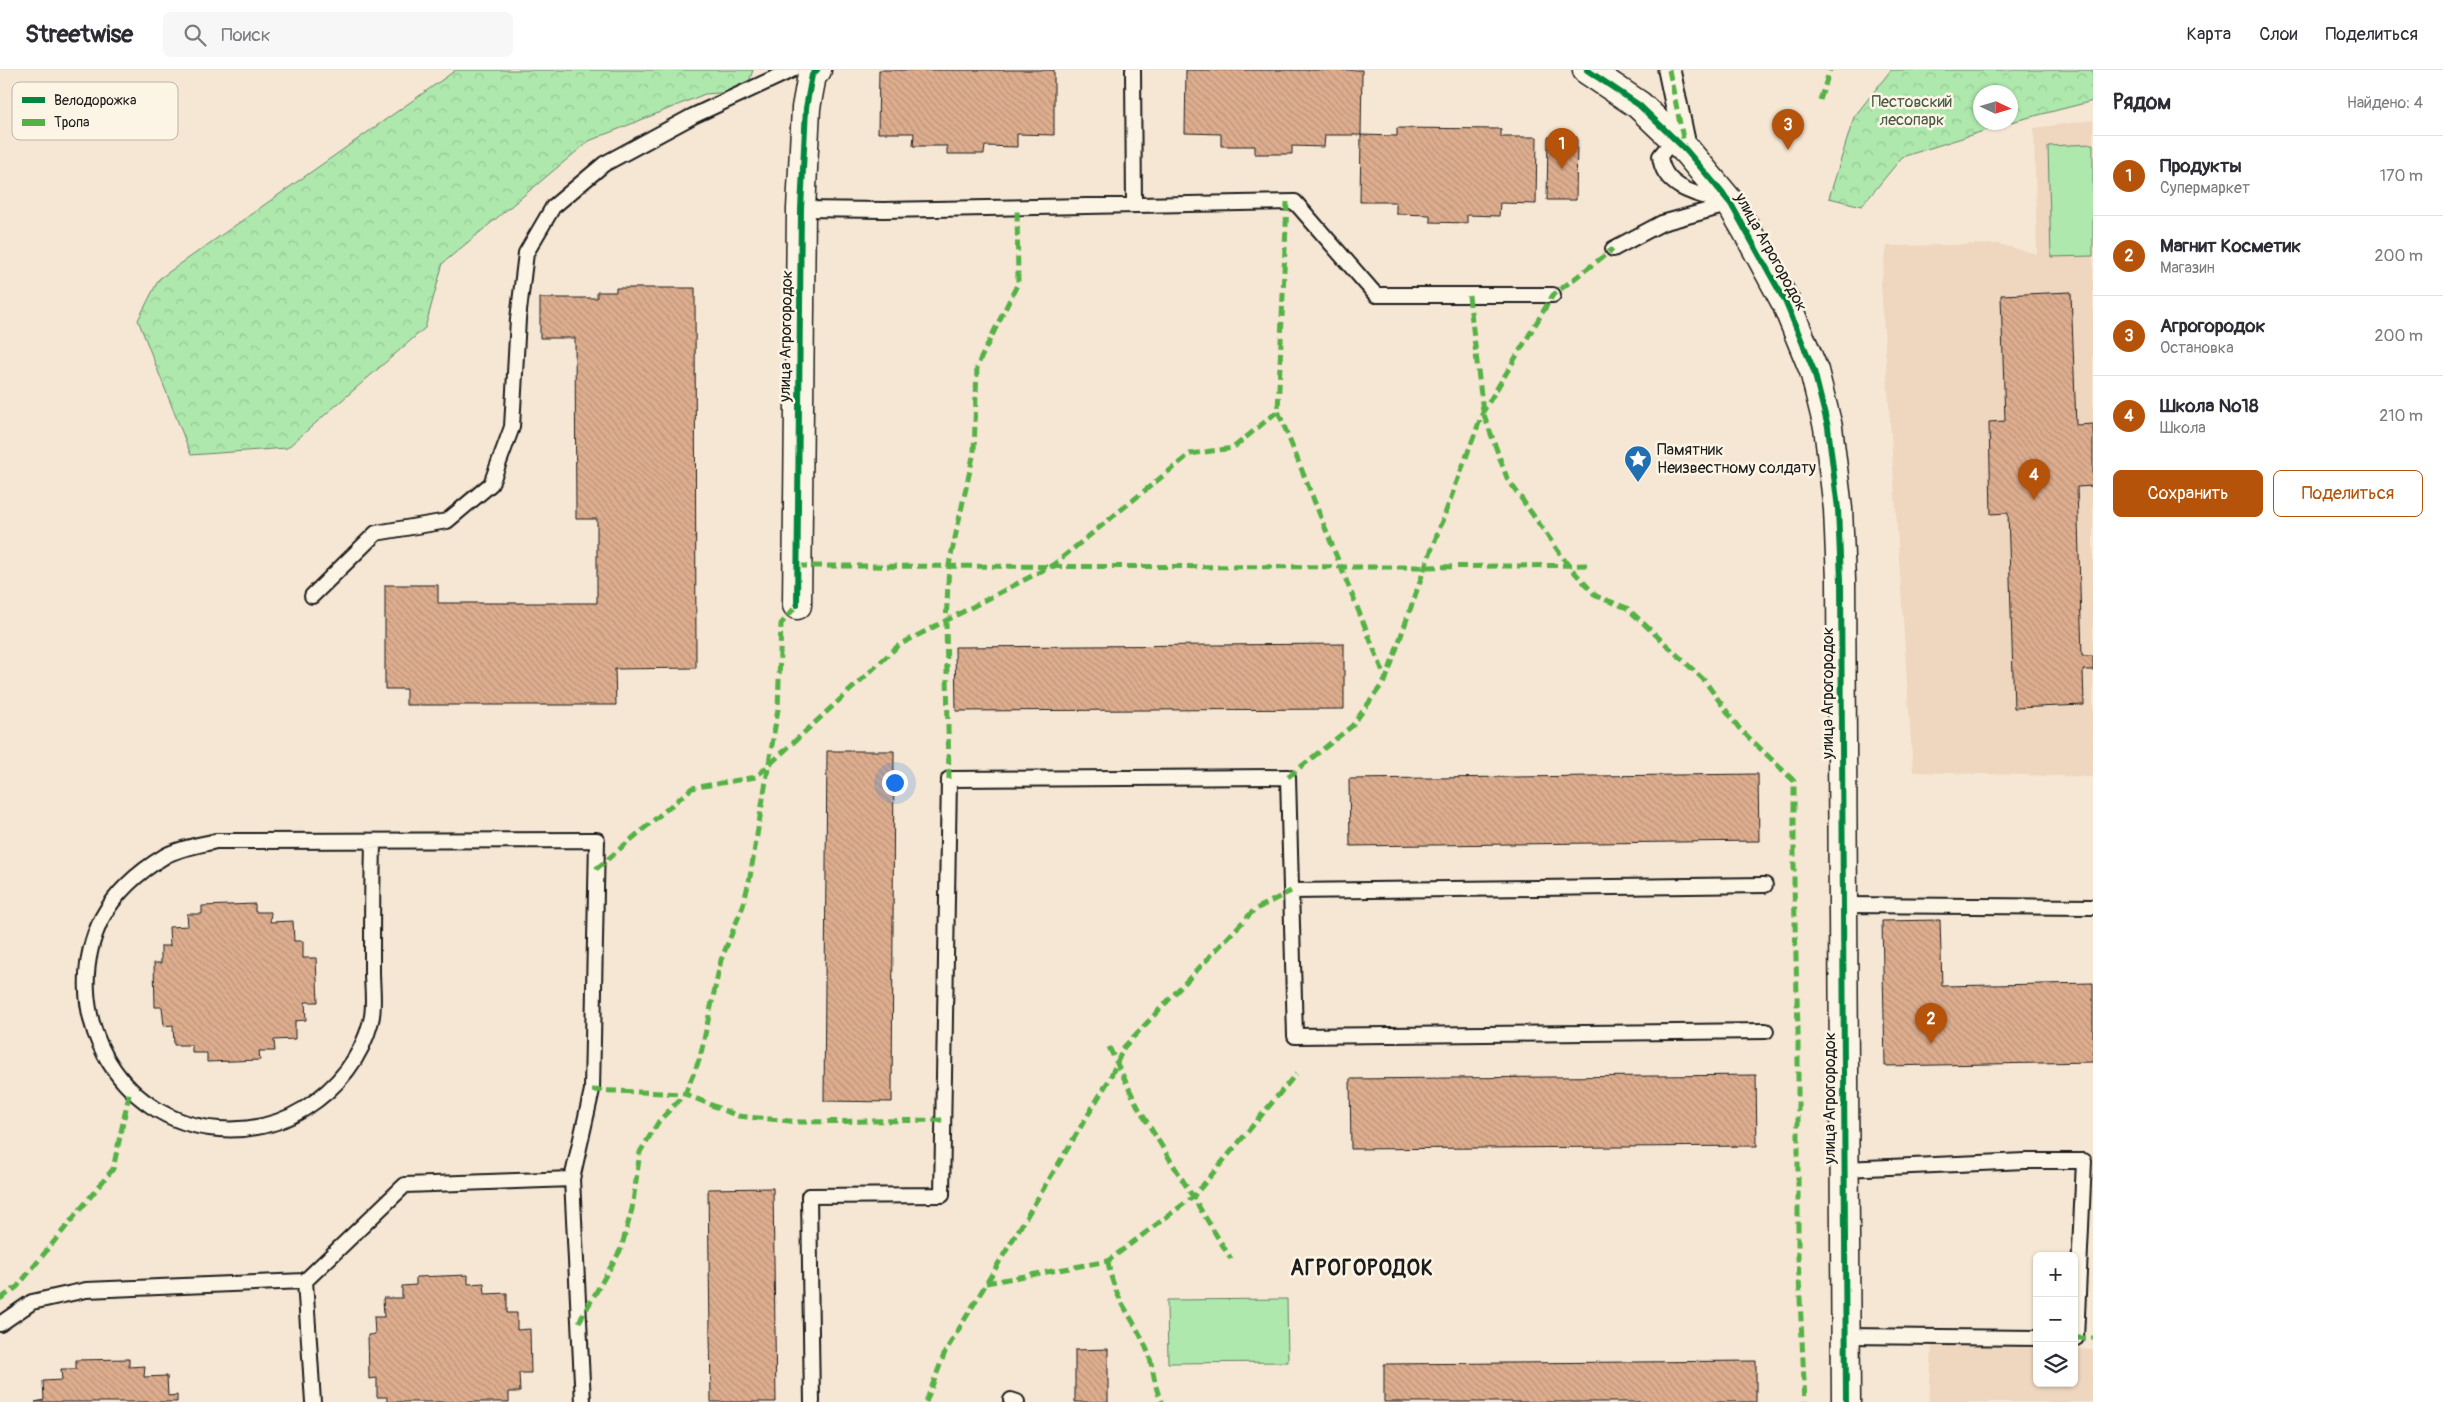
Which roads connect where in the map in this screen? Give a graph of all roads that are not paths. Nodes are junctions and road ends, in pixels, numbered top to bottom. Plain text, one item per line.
1 (792, 70) edge
2 (817, 70) edge
3 (1134, 70) edge
4 (1588, 70) edge
5 (1668, 70) edge
6 (1686, 150) junction
7 (1731, 204) junction
8 (1134, 205) junction
9 (801, 209) junction
10 (1613, 249) dead end
11 (1552, 295) dead end
12 (312, 596) dead end
13 (797, 605) dead end
14 (373, 842) junction
15 (1765, 885) dead end
16 (1291, 891) junction
17 (1843, 905) junction
18 (2093, 907) edge
19 (1766, 1031) dead end
20 (1844, 1169) junction
21 (572, 1179) junction
22 (305, 1281) junction
23 (2078, 1297) edge
24 (0, 1324) edge
25 (1846, 1336) junction
26 (2033, 1338) edge
27 (313, 1402) edge
28 (583, 1402) edge
29 (812, 1402) edge
30 (1846, 1402) edge

1 - 12 lane
2 - 9 street, улица Агрогородок
3 - 8 lane
4 - 6 street, улица Агрогородок
5 - 6 street
6 - 7 street, улица Агрогородок
7 - 10 lane
7 - 17 street, улица Агрогородок
8 - 9 lane
8 - 11 lane
9 - 13 street, улица Агрогородок
14 - 14 lane
14 - 21 lane
15 - 16 lane
16 - 19 lane
16 - 29 lane
17 - 18 lane
17 - 20 street, улица Агрогородок
20 - 23 lane
20 - 25 street, улица Агрогородок
21 - 22 lane
21 - 28 lane
22 - 24 lane
22 - 27 lane
25 - 26 lane
25 - 30 street, улица Агрогородок

